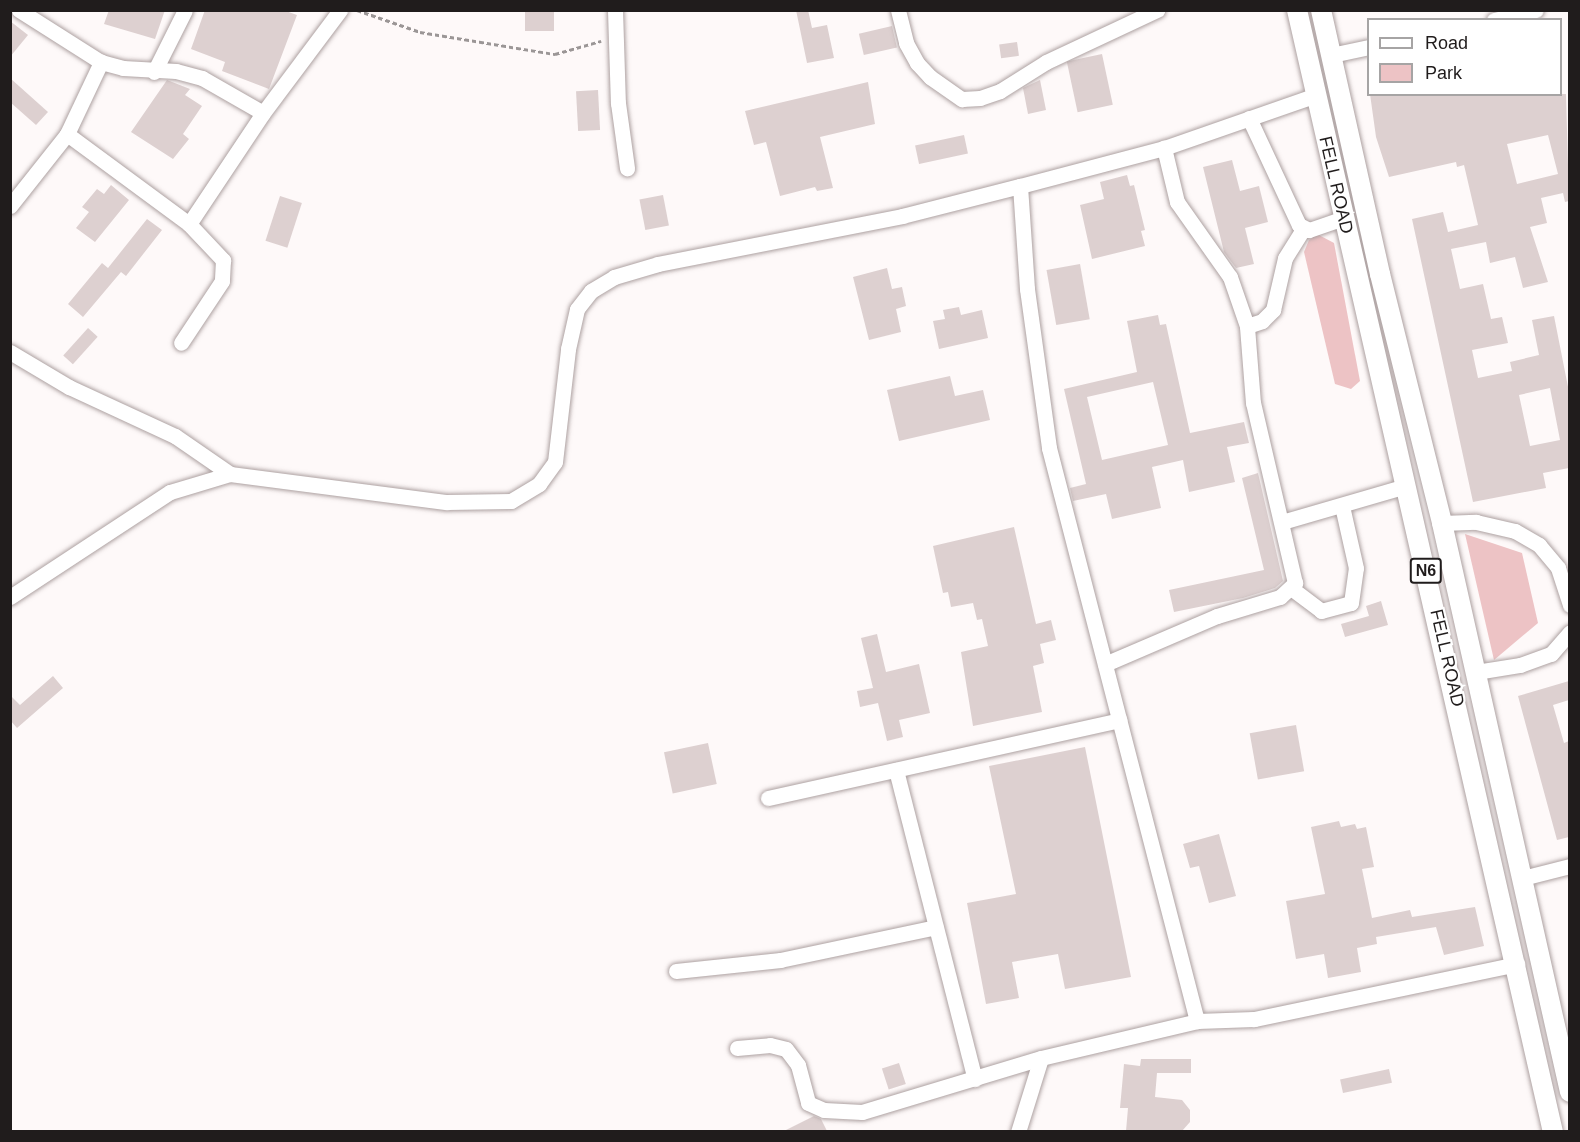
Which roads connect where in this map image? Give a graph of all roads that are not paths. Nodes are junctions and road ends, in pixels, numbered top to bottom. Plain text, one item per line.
1 (19, 10) edge
2 (185, 10) edge
3 (340, 10) edge
4 (615, 10) edge
5 (898, 10) edge
6 (1157, 10) edge
7 (1297, 10) edge
8 (1321, 10) edge
9 (1536, 10) edge
10 (1502, 18) edge
11 (1367, 46) edge
12 (1331, 55) junction
13 (101, 62) junction
14 (153, 72) junction
15 (1316, 95) junction
16 (263, 113) junction
17 (1249, 118) junction
18 (67, 134) junction
19 (1164, 148) junction
20 (627, 168) dead end
21 (1020, 186) junction
22 (10, 206) edge
23 (1343, 218) junction
24 (189, 224) junction
25 (1303, 229) junction
26 (1247, 326) junction
27 (181, 343) dead end
28 (10, 352) edge
29 (230, 474) junction
30 (1406, 486) junction
31 (1342, 506) junction
32 (1282, 522) junction
33 (1442, 523) junction
34 (1291, 588) junction
35 (10, 597) edge
36 (1569, 605) edge
37 (1569, 632) edge
38 (1105, 664) junction
39 (1476, 672) junction
40 (1119, 720) junction
41 (896, 770) junction
42 (768, 798) dead end
43 (1569, 866) edge
44 (1523, 878) junction
45 (936, 927) junction
46 (1517, 964) junction
47 (676, 971) dead end
48 (1197, 1021) junction
49 (1564, 1043) edge
50 (737, 1048) dead end
51 (1041, 1058) junction
52 (975, 1079) junction
53 (1569, 1092) edge
54 (1569, 1101) edge
55 (1548, 1105) junction
56 (1018, 1131) edge
57 (1553, 1131) edge

1 - 13 street
2 - 14 street
3 - 16 street
4 - 20 street
5 - 6 street
7 - 15 main road, FELL ROAD / N6
8 - 12 main road, FELL ROAD / N6
9 - 10 street
11 - 12 street
12 - 33 main road, FELL ROAD / N6
13 - 14 street
13 - 18 street
14 - 16 street
15 - 17 street
15 - 23 main road, FELL ROAD / N6
16 - 24 street
17 - 19 street
17 - 25 street
18 - 22 street
18 - 24 street
19 - 21 street
19 - 26 street
21 - 29 street
21 - 38 street
23 - 25 street
23 - 30 main road, FELL ROAD / N6
24 - 27 street
25 - 26 street
26 - 32 street
28 - 29 street
29 - 35 street
30 - 31 street
30 - 46 main road, FELL ROAD / N6
31 - 32 street
31 - 34 street
32 - 34 street
33 - 36 street
33 - 39 main road, FELL ROAD / N6
34 - 38 street
37 - 39 street
38 - 40 street
39 - 44 main road, FELL ROAD / N6
40 - 41 street
40 - 48 street
41 - 42 street
41 - 45 street
43 - 44 street
44 - 49 main road, FELL ROAD / N6
45 - 47 street
45 - 52 street
46 - 48 street
46 - 55 main road, FELL ROAD / N6
48 - 51 street
49 - 53 main road, FELL ROAD / N6
50 - 52 street
51 - 52 street
51 - 56 street
54 - 55 main road
55 - 57 main road, FELL ROAD / N6

